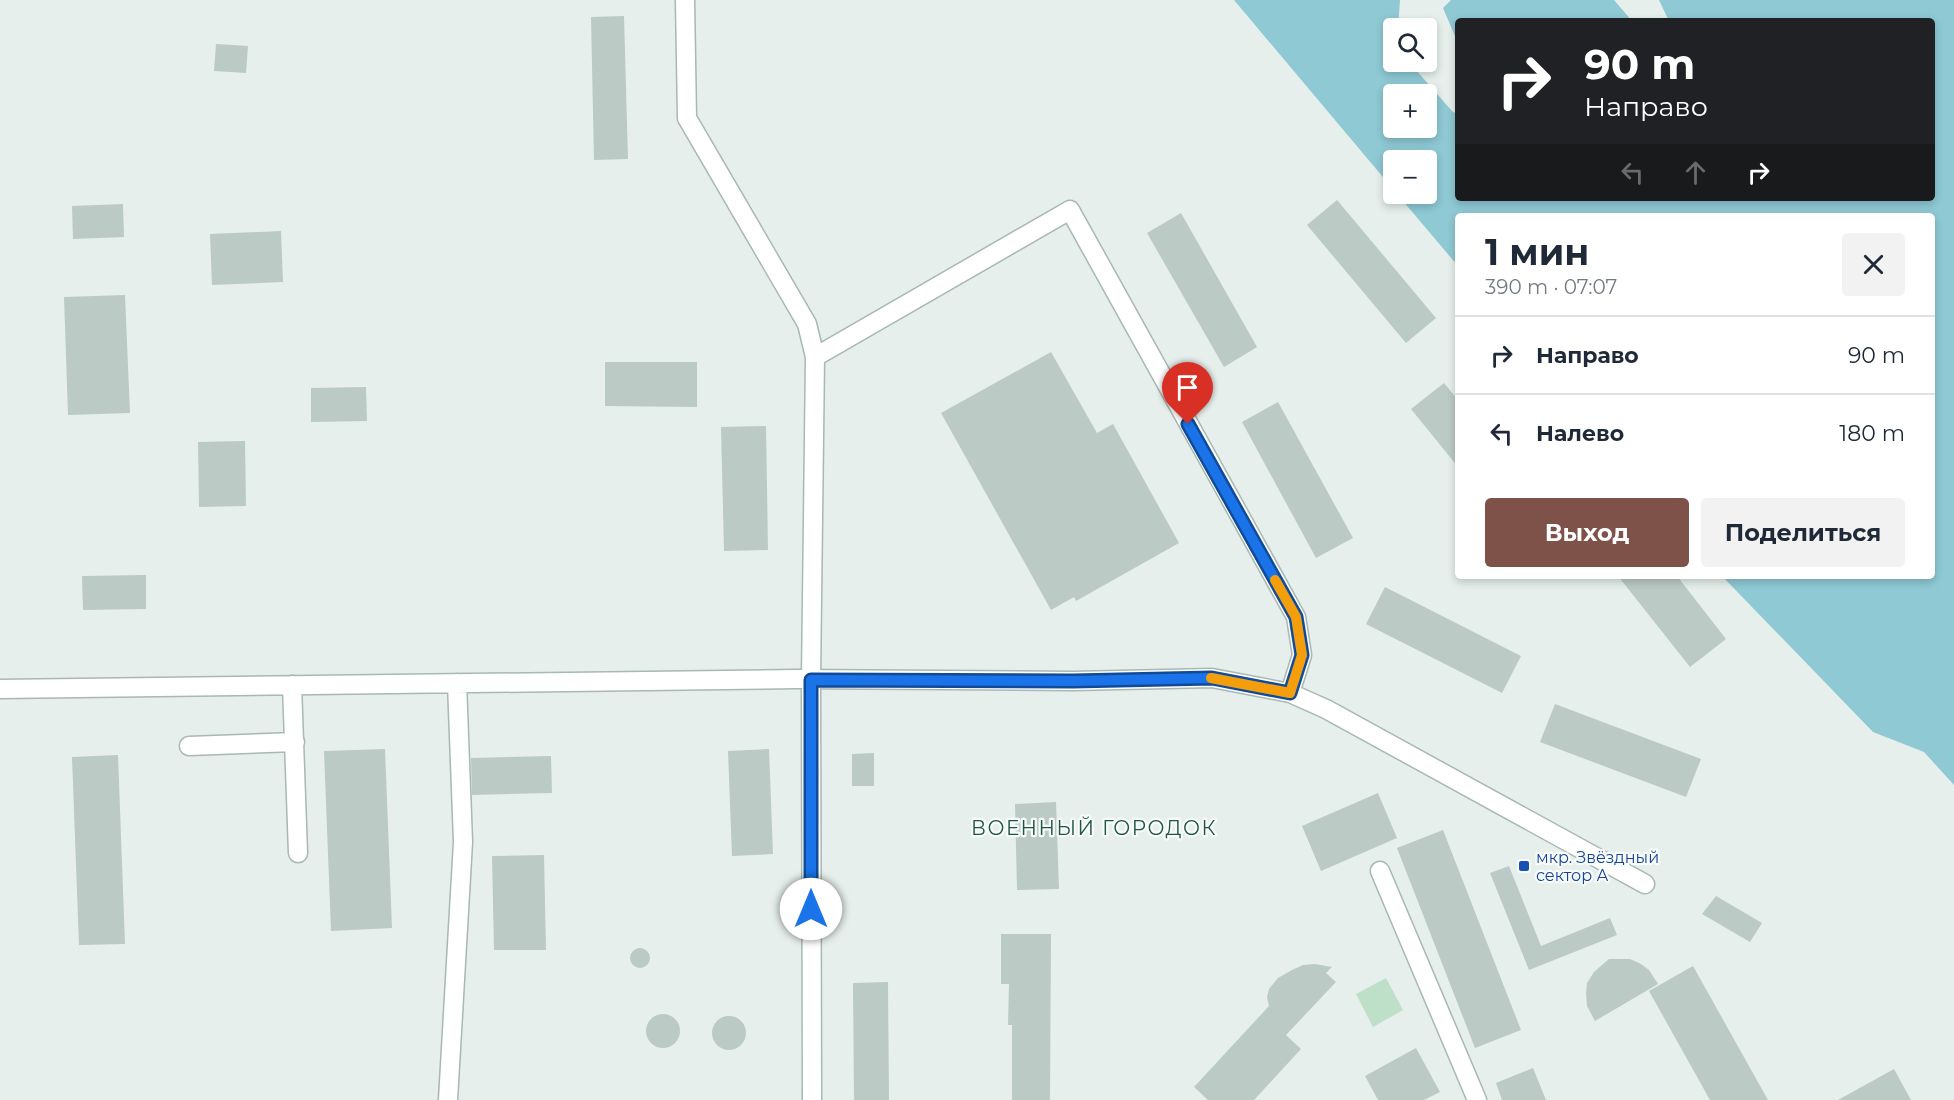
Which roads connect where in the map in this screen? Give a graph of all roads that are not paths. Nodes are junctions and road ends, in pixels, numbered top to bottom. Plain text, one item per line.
1 (685, 0) edge
2 (815, 357) junction
3 (811, 680) junction
4 (457, 683) junction
5 (292, 685) junction
6 (0, 689) edge
7 (1290, 693) junction
8 (295, 742) junction
9 (189, 746) dead end
10 (298, 853) dead end
11 (1380, 871) dead end
12 (1645, 884) dead end
13 (448, 1100) edge
14 (812, 1100) edge
15 (1477, 1100) edge

1 - 2 street
2 - 3 street
2 - 7 street
3 - 4 street
3 - 7 street
3 - 14 street
4 - 5 street
4 - 13 street
5 - 6 street
5 - 8 street
7 - 12 street
8 - 9 street
8 - 10 street
11 - 15 street

